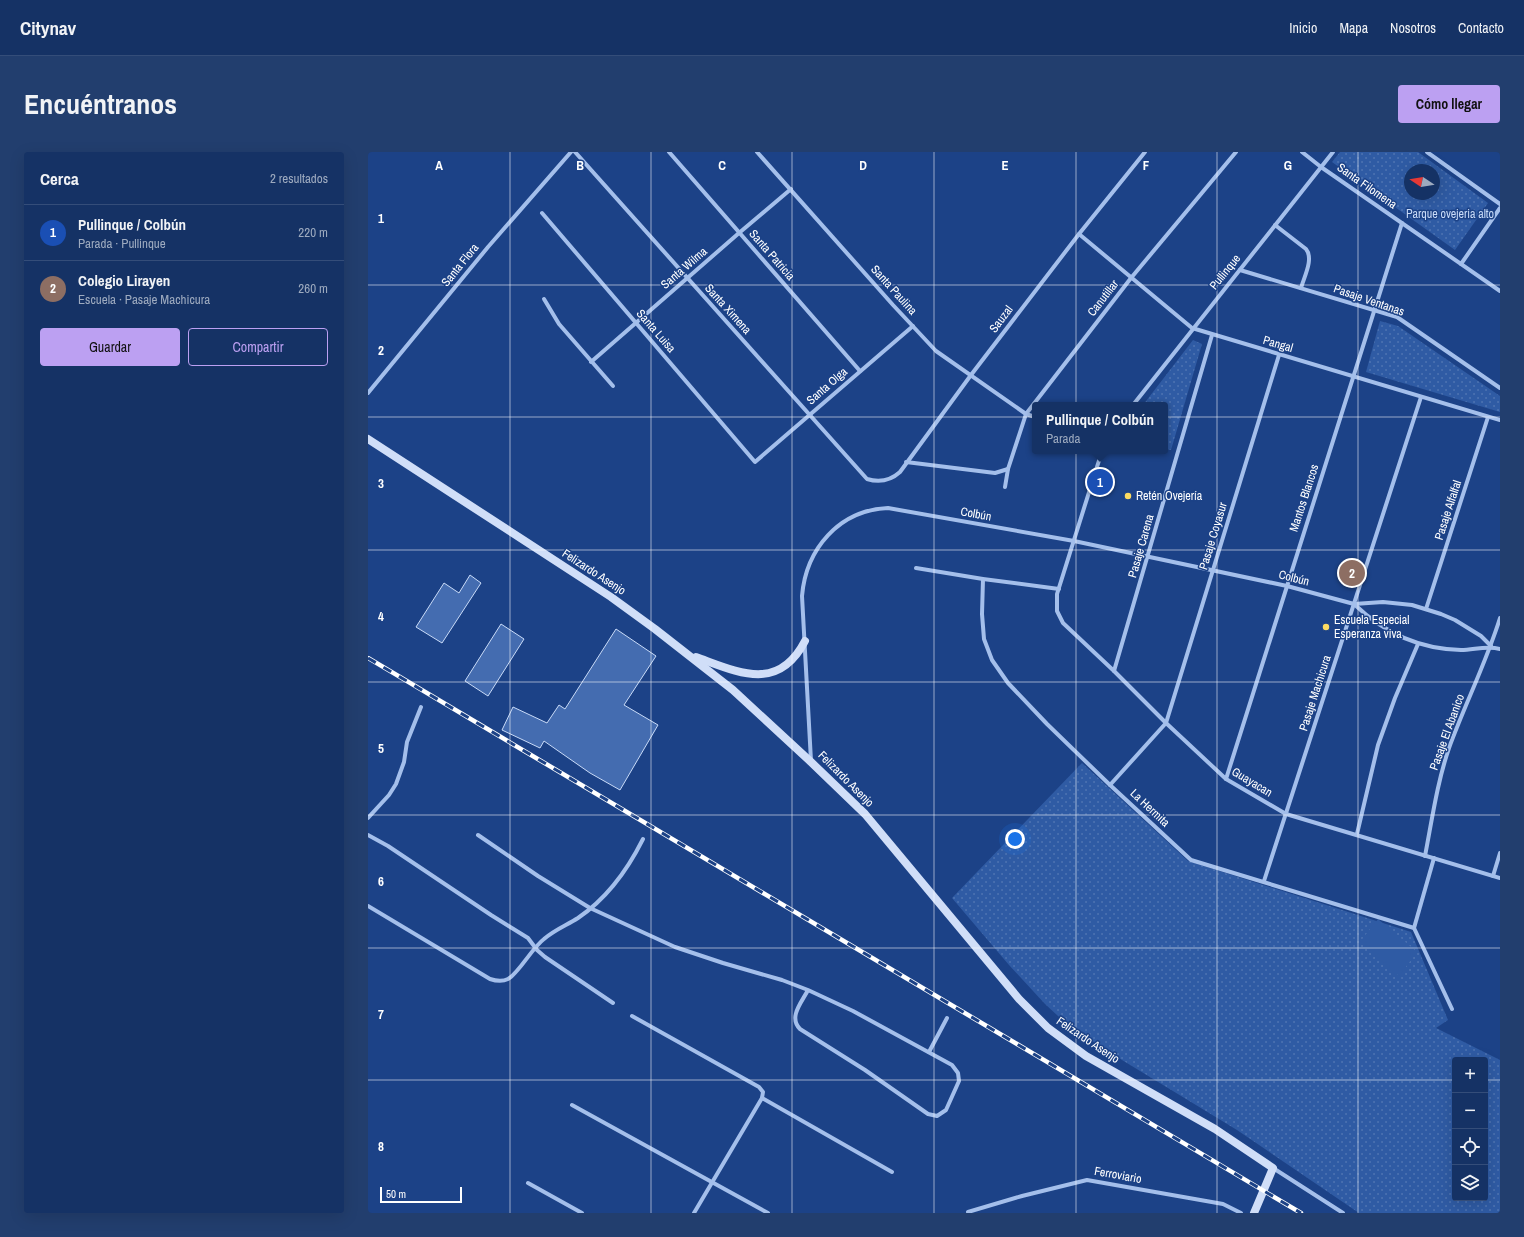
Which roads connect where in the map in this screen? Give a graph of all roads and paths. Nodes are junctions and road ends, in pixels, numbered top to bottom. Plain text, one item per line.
1 (572, 152) edge
2 (575, 152) edge
3 (669, 152) edge
4 (757, 152) edge
5 (1145, 152) edge
6 (1236, 152) edge
7 (1302, 152) edge
8 (1333, 152) edge
9 (1427, 152) edge
10 (1321, 167) junction
11 (791, 189) junction
12 (1500, 204) edge
13 (1500, 208) edge
14 (542, 213) dead end
15 (1402, 222) junction
16 (1275, 225) junction
17 (739, 233) junction
18 (1079, 234) junction
19 (1461, 264) junction
20 (1240, 270) junction
21 (687, 278) junction
22 (1131, 278) junction
23 (1301, 288) junction
24 (1500, 291) edge
25 (544, 299) dead end
26 (1374, 310) junction
27 (636, 323) junction
28 (913, 326) junction
29 (1192, 328) junction
30 (1212, 335) junction
31 (1279, 355) junction
32 (592, 362) junction
33 (860, 372) junction
34 (971, 374) junction
35 (1353, 376) junction
36 (613, 386) dead end
37 (1500, 388) edge
38 (368, 393) edge
39 (1421, 397) junction
40 (1035, 402) edge
41 (1135, 402) edge
42 (1032, 406) edge
43 (1026, 414) junction
44 (809, 415) junction
45 (1032, 416) edge
46 (1488, 416) junction
47 (1500, 420) edge
48 (368, 439) edge
49 (1101, 454) edge
50 (755, 462) joint
51 (906, 462) junction
52 (1008, 469) junction
53 (867, 478) joint
54 (1005, 487) dead end
55 (1074, 541) junction
56 (1148, 557) junction
57 (916, 568) dead end
58 (1213, 571) junction
59 (983, 579) junction
60 (1287, 586) junction
61 (1059, 589) junction
62 (1354, 604) junction
63 (1426, 609) junction
64 (1500, 618) edge
65 (805, 641) junction
66 (1418, 644) junction
67 (1492, 646) junction
68 (1500, 648) edge
69 (690, 655) junction
70 (1114, 670) junction
71 (421, 707) dead end
72 (1166, 723) junction
73 (811, 762) junction
74 (1226, 779) junction
75 (1110, 785) junction
76 (1286, 814) junction
77 (368, 818) edge
78 (1357, 834) junction
79 (368, 835) edge
80 (478, 835) dead end
81 (643, 839) dead end
82 (1500, 853) edge
83 (1425, 856) junction
84 (1434, 858) junction
85 (1493, 876) junction
86 (1500, 878) edge
87 (1264, 881) junction
88 (368, 906) edge
89 (590, 908) junction
90 (1414, 928) junction
91 (535, 947) junction
92 (808, 990) junction
93 (613, 1003) dead end
94 (1452, 1009) dead end
95 (632, 1016) dead end
96 (947, 1018) dead end
97 (929, 1052) junction
98 (762, 1098) junction
99 (572, 1105) dead end
100 (1274, 1168) junction
101 (892, 1172) dead end
102 (712, 1182) junction
103 (528, 1183) dead end
104 (968, 1212) edge
105 (582, 1213) edge
106 (694, 1213) edge
107 (768, 1213) edge
108 (1241, 1213) edge
109 (1254, 1213) edge
110 (1343, 1213) edge

1 - 38 street, Santa Flora
2 - 21 street, Santa Ximena
3 - 17 street, Santa Patricia
4 - 11 street, Santa Paulina
5 - 18 street, Sauzal
6 - 22 street, Canutillar
7 - 10 street, Santa Filomena
8 - 10 street, Pullinque
9 - 12 street
10 - 15 street, Santa Filomena
10 - 16 street, Pullinque
11 - 17 street, Santa Wilma
11 - 28 street, Santa Paulina
13 - 19 street
14 - 27 street, Santa Luisa
15 - 19 street, Santa Filomena
15 - 26 street, Mantos Blancos
16 - 20 street, Pullinque
16 - 23 street
17 - 21 street, Santa Wilma
17 - 33 street, Santa Patricia
18 - 22 street, Pangal
18 - 34 street, Sauzal
19 - 24 street, Santa Filomena
20 - 23 street, Pasaje Ventanas
20 - 29 street, Pullinque
21 - 27 street, Santa Wilma
21 - 44 street, Santa Ximena
22 - 29 street, Pangal
22 - 40 street, Canutillar
23 - 26 street, Pasaje Ventanas
25 - 32 street
26 - 35 street, Mantos Blancos
26 - 37 street, Pasaje Ventanas
27 - 32 street, Santa Wilma
27 - 50 street, Santa Luisa
28 - 33 street, Santa Olga
28 - 34 street, Santa Paulina
29 - 30 street, Pangal
29 - 41 street, Pullinque
30 - 31 street, Pangal
30 - 56 street, Pasaje Carena
31 - 35 street, Pangal
31 - 58 street, Pasaje Coyasur
32 - 36 street
33 - 44 street, Santa Olga
34 - 43 street, Santa Paulina
34 - 51 street, Sauzal
35 - 39 street, Pangal
35 - 60 street, Mantos Blancos
39 - 46 street, Pangal
39 - 62 street, Pasaje Machicura
42 - 43 street, Canutillar
43 - 45 street, Santa Paulina
43 - 52 street, Canutillar
44 - 50 street, Santa Olga
44 - 53 street, Santa Ximena
46 - 47 street, Pangal
46 - 63 street, Pasaje Alfalfal
48 - 69 street, Felizardo Asenjo
49 - 55 street
51 - 52 street
51 - 53 street, Sauzal
52 - 54 street, Canutillar
55 - 56 street, Colbún
55 - 61 street
55 - 65 street, Colbún
56 - 58 street, Colbún
56 - 70 street, Pasaje Carena
57 - 59 street
58 - 60 street, Colbún
58 - 72 street, Pasaje Coyasur
59 - 61 street
59 - 75 street, La Hermita
60 - 62 street, Colbún
60 - 74 street, Mantos Blancos
61 - 70 street, Guayacan
62 - 63 street, Colbún
62 - 66 street, Colbún
62 - 76 street, Pasaje Machicura
63 - 67 street, Colbún
64 - 67 street, Pasaje El Abanico
65 - 69 street
65 - 73 street, Colbún
66 - 67 street, Colbún
66 - 78 street
67 - 68 street, Colbún
67 - 83 street, Pasaje El Abanico
69 - 73 street, Felizardo Asenjo
70 - 72 street, Guayacan
71 - 77 street
72 - 74 street, Guayacan
72 - 75 street
73 - 100 street, Felizardo Asenjo
74 - 76 street, Guayacan
75 - 87 street, La Hermita
76 - 78 street, Guayacan
76 - 87 street, Pasaje Machicura
78 - 83 street, Guayacan
79 - 91 street
80 - 89 street
81 - 89 street
82 - 85 street
83 - 84 street, Guayacan
84 - 85 street, Guayacan
84 - 90 street
85 - 86 street, Guayacan
87 - 90 street, La Hermita
88 - 91 street
89 - 91 street
89 - 92 street
90 - 94 street
91 - 93 street
92 - 97 street
92 - 97 street
95 - 98 street
96 - 97 street
98 - 101 street
98 - 102 street
99 - 102 street
100 - 109 street
100 - 110 street
102 - 106 street
102 - 107 street
103 - 105 street
104 - 108 street, Ferroviario

